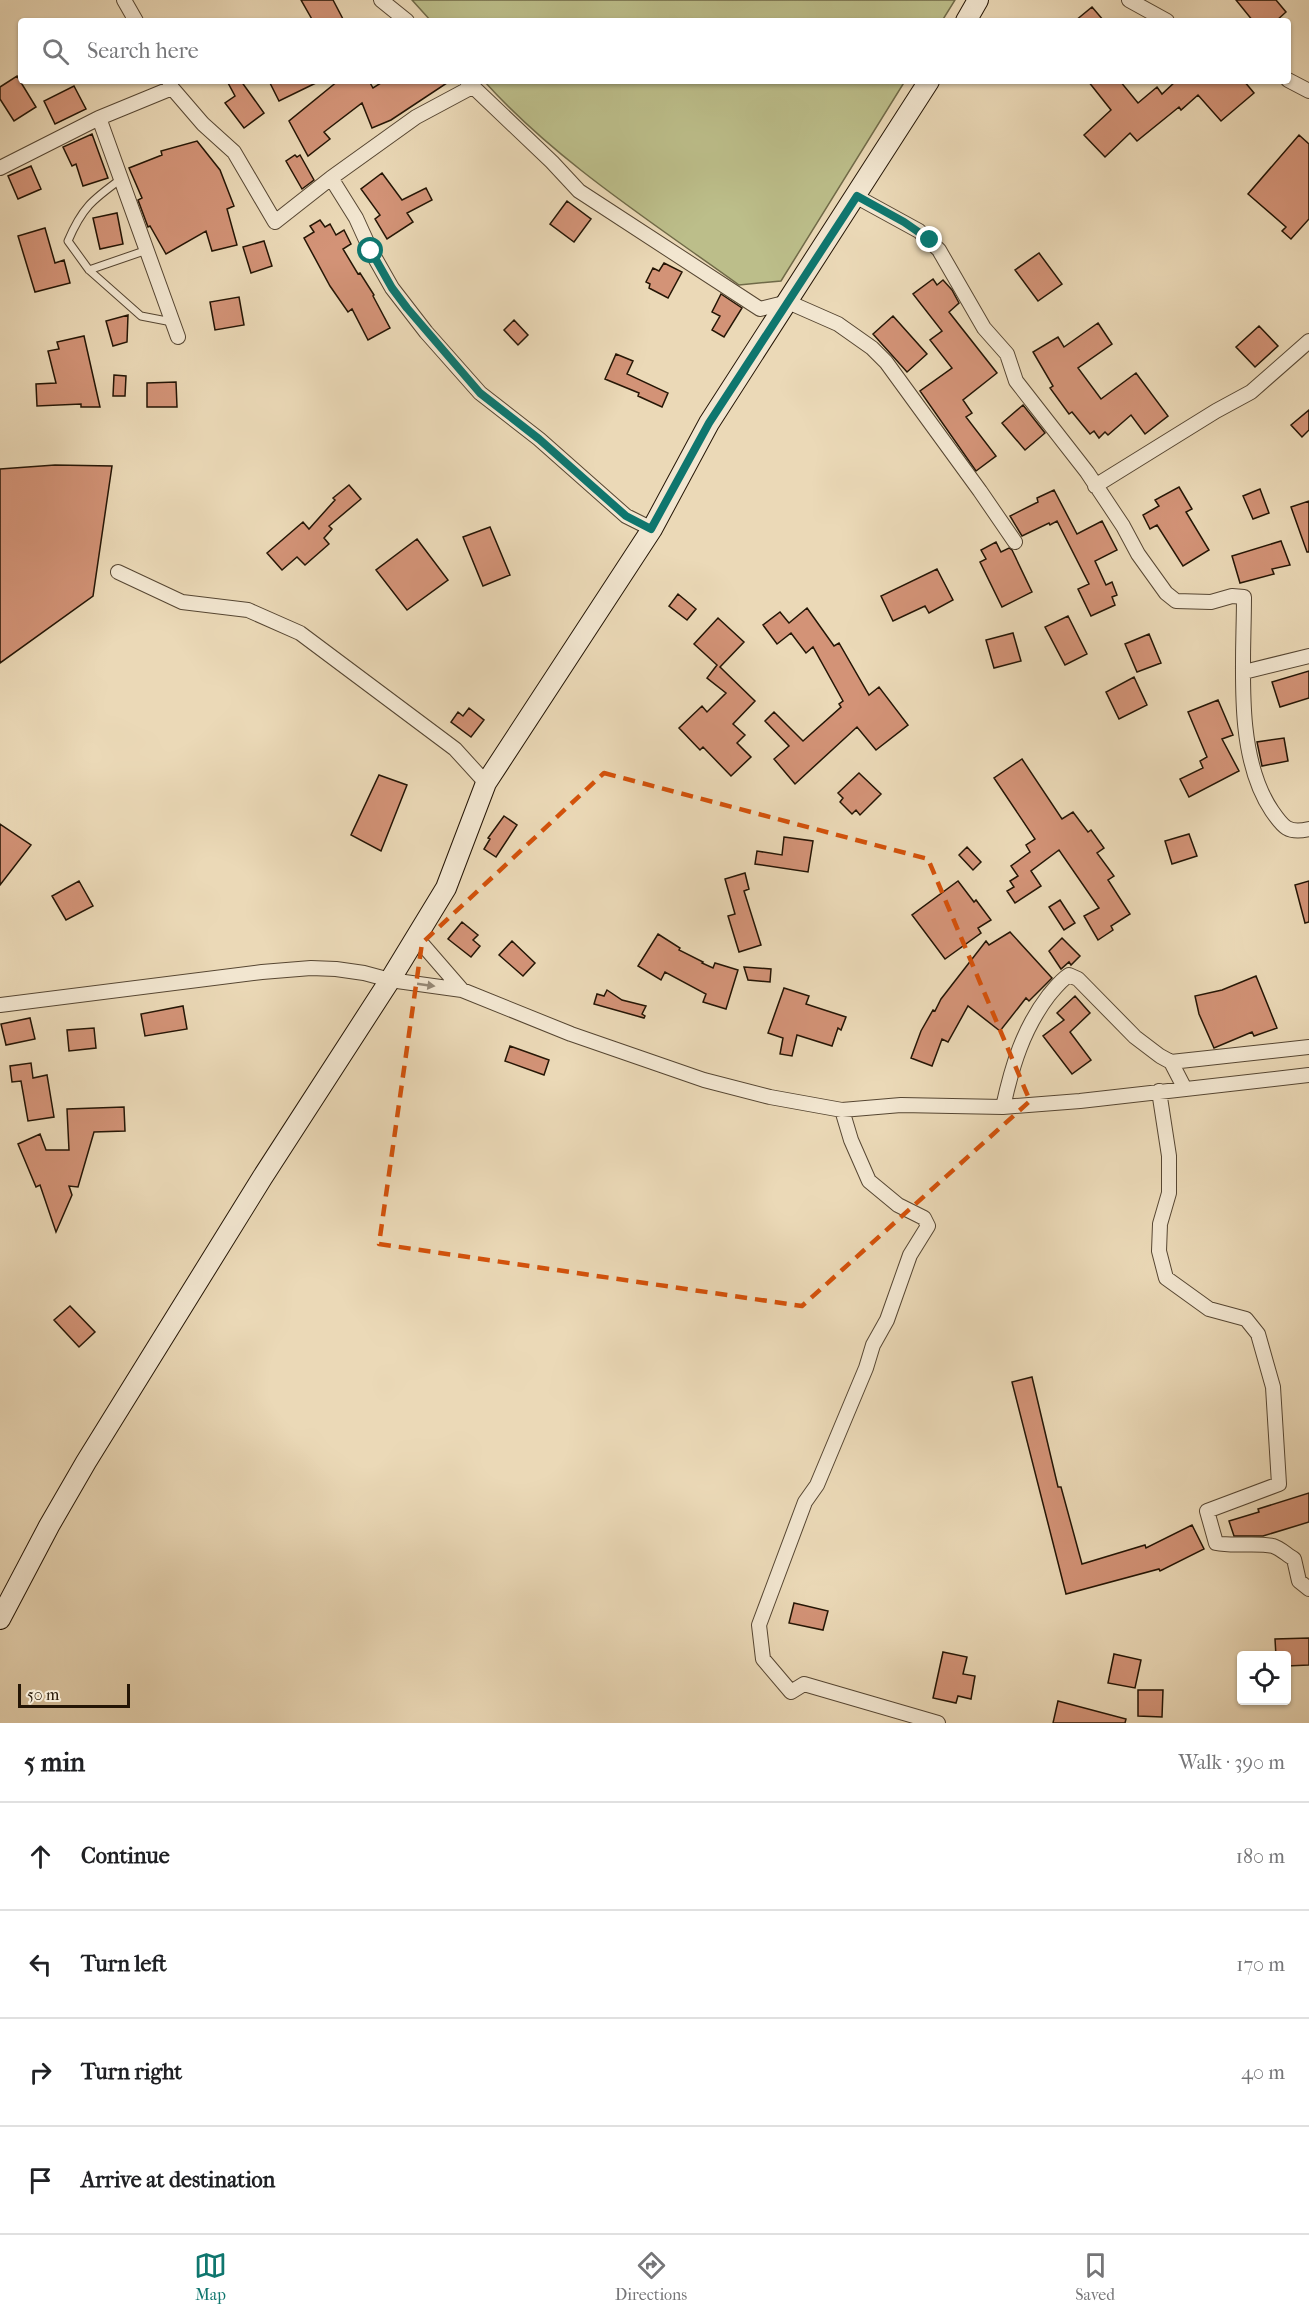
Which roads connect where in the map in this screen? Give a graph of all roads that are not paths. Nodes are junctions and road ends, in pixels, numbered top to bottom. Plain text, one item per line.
1 (124, 0) edge
2 (381, 0) edge
3 (978, 0) edge
4 (1129, 0) edge
5 (134, 18) edge
6 (403, 18) edge
7 (968, 18) edge
8 (1162, 18) edge
9 (1291, 82) edge
10 (469, 84) edge
11 (927, 84) edge
12 (170, 85) edge
13 (1309, 91) edge
14 (99, 118) junction
15 (0, 168) edge
16 (331, 178) junction
17 (121, 179) junction
18 (857, 196) junction
19 (147, 250) junction
20 (89, 270) junction
21 (788, 302) junction
22 (172, 322) junction
23 (178, 337) dead end
24 (1309, 341) edge
25 (1095, 486) junction
26 (651, 529) junction
27 (1015, 542) dead end
28 (118, 572) dead end
29 (1309, 656) edge
30 (1244, 672) junction
31 (486, 783) junction
32 (1309, 829) edge
33 (416, 937) junction
34 (390, 980) junction
35 (462, 990) junction
36 (0, 1005) edge
37 (1309, 1047) edge
38 (1171, 1062) junction
39 (1309, 1075) edge
40 (1185, 1089) junction
41 (1159, 1091) junction
42 (1003, 1107) junction
43 (842, 1110) junction
44 (1309, 1589) edge
45 (0, 1619) edge
46 (938, 1723) edge

1 - 5 street
2 - 6 street
3 - 7 main road
4 - 8 street
9 - 13 street
10 - 16 street
10 - 21 street
11 - 18 main road
12 - 14 street
12 - 16 street
14 - 15 street
14 - 17 street
16 - 26 street
17 - 19 street
17 - 20 lane
18 - 21 main road
18 - 25 street
19 - 20 lane
19 - 22 street
20 - 22 lane
21 - 26 main road
21 - 27 street
22 - 23 street
24 - 25 street
25 - 30 street
26 - 31 main road
28 - 31 street
29 - 30 street
30 - 32 street
31 - 33 main road
33 - 34 main road
33 - 35 street
34 -> 35 street
34 - 36 street
34 - 45 main road
35 - 43 street
37 - 38 street
38 - 40 street
38 - 42 street
39 - 40 street
40 - 41 street
41 - 42 street
41 - 44 street
42 - 43 street
43 - 46 street

